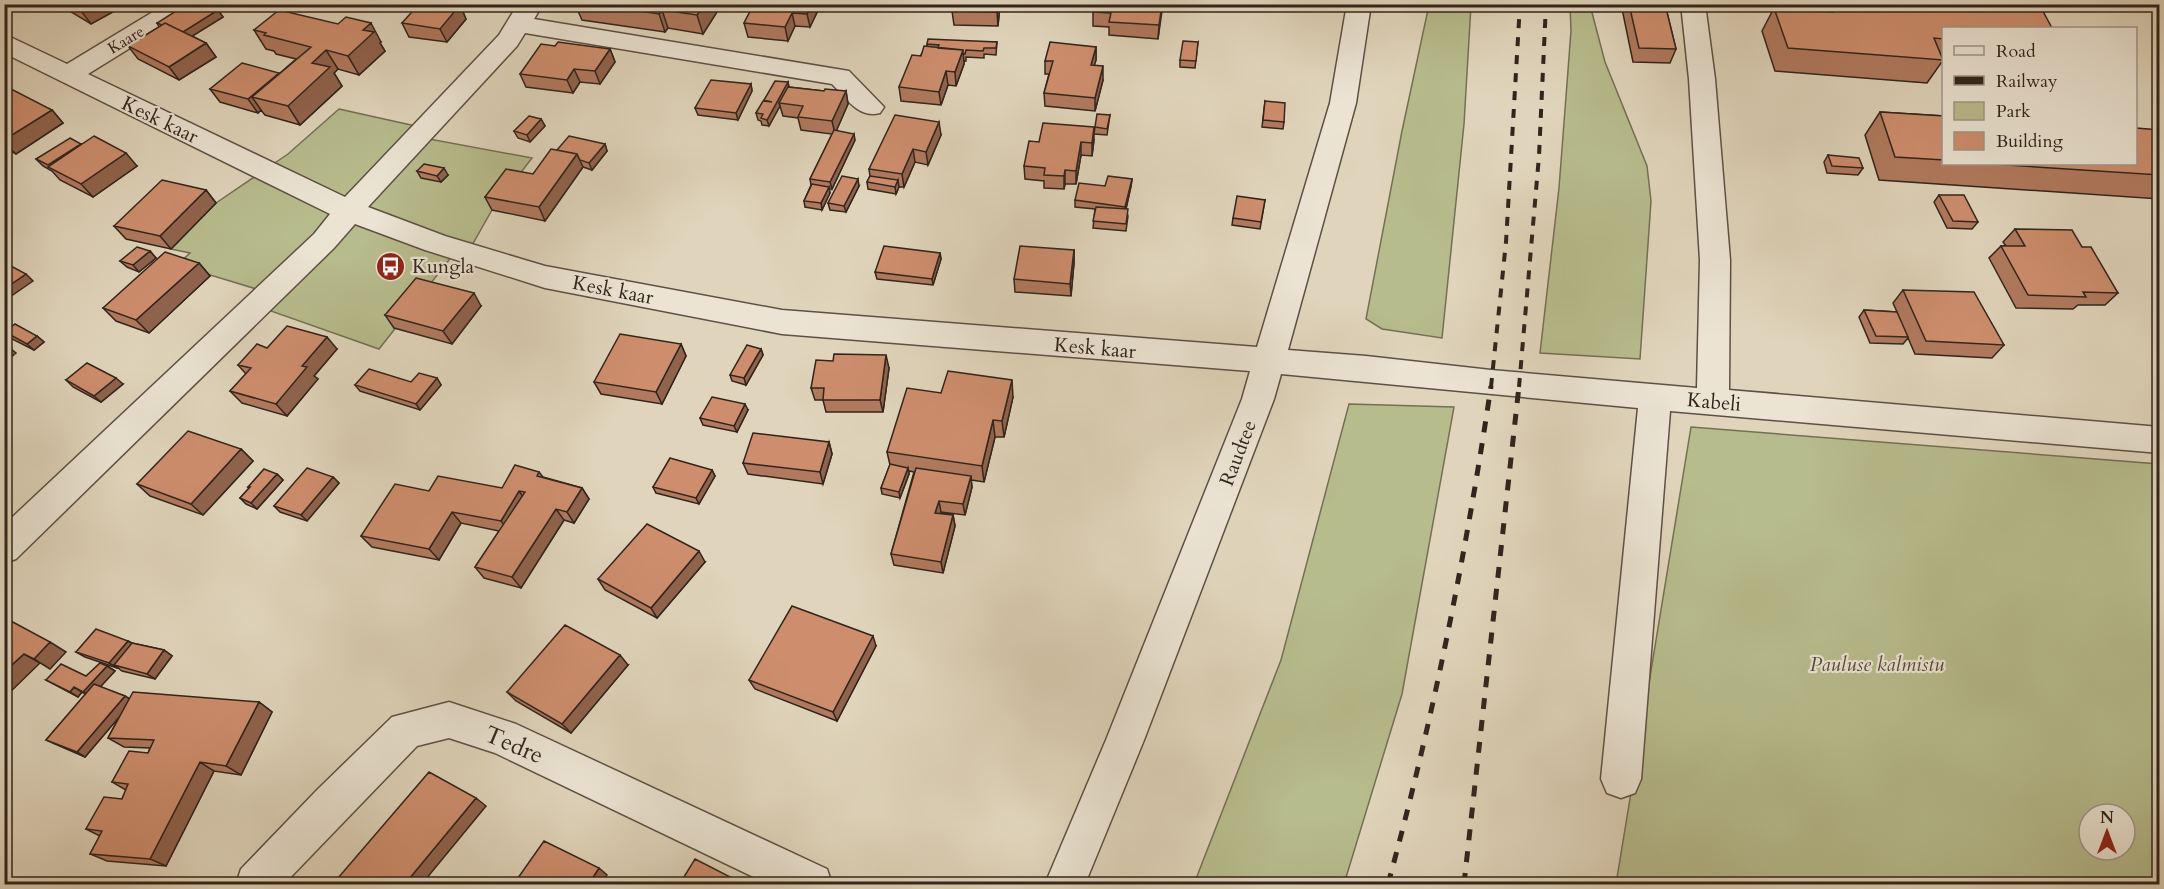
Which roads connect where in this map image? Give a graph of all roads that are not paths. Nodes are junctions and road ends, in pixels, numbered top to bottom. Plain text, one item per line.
1 (184, 4) edge
2 (1359, 4) edge
3 (1693, 4) edge
4 (524, 14) edge
5 (6, 45) edge
6 (68, 75) junction
7 (871, 107) dead end
8 (349, 211) junction
9 (1268, 361) junction
10 (1655, 397) junction
11 (1713, 403) junction
12 (2160, 440) edge
13 (4, 548) edge
14 (1621, 779) dead end
15 (256, 885) edge
16 (812, 885) edge
17 (1065, 885) edge

1 - 6 street, Kaare
2 - 9 street, Raudtee
3 - 11 street
4 - 7 street
4 - 8 street
5 - 6 street, Kesk kaar
6 - 8 street, Kesk kaar
8 - 9 street, Kesk kaar
8 - 13 street
9 - 10 street, Kabeli
9 - 17 street, Raudtee
10 - 11 street, Kabeli
10 - 14 street
11 - 12 street, Kabeli
15 - 16 street, Tedre

